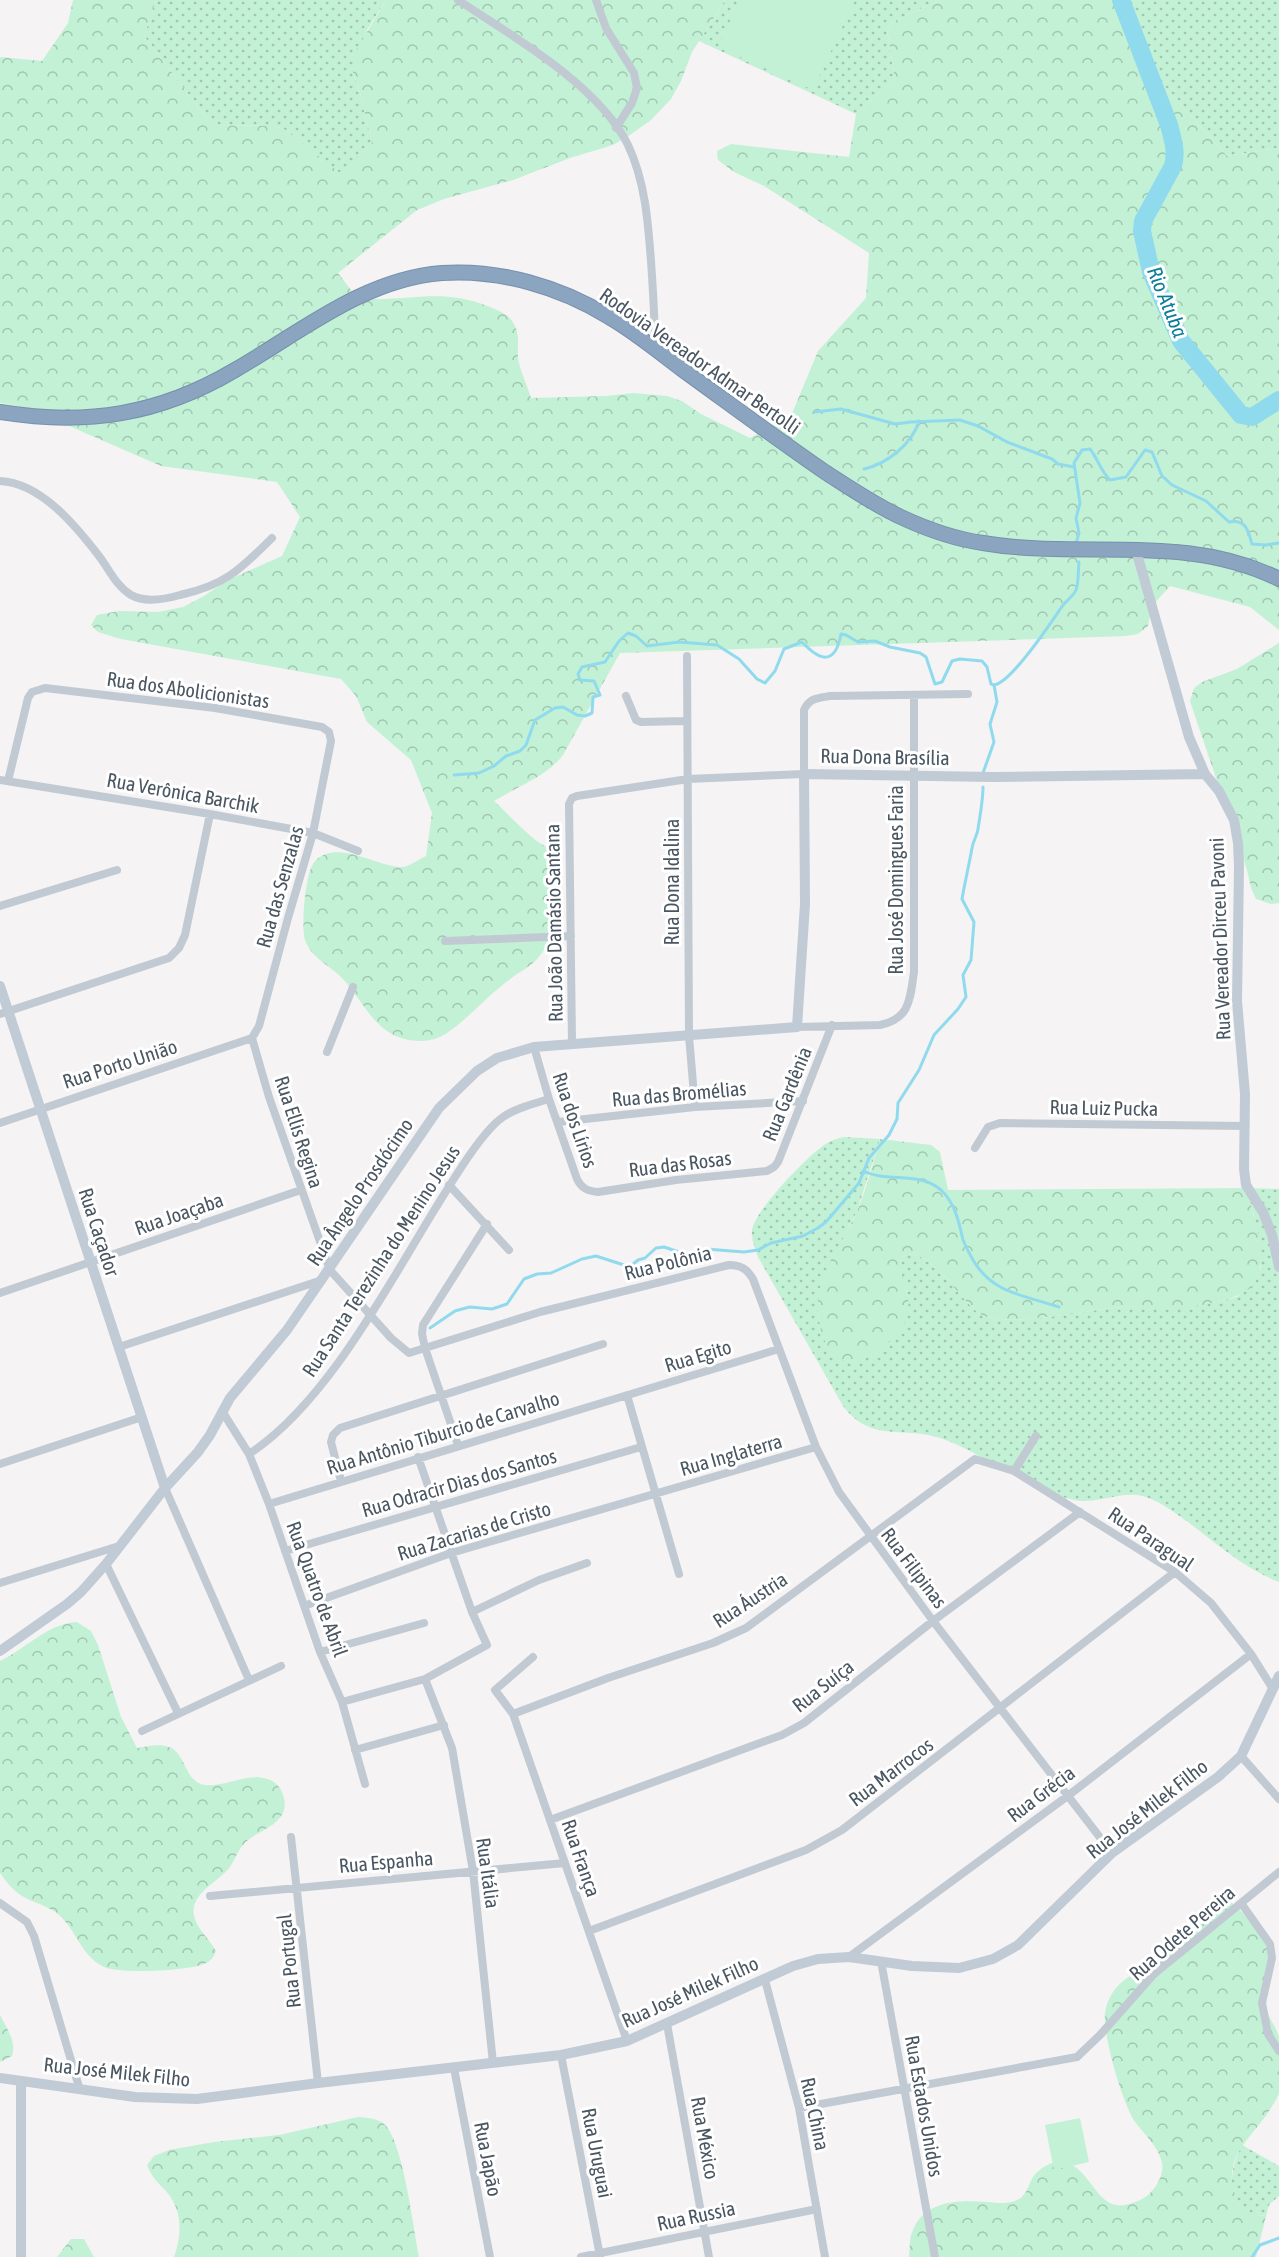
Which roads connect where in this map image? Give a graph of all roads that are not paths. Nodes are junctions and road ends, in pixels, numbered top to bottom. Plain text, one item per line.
1 (458, 0) edge
2 (596, 0) edge
3 (616, 128) junction
4 (655, 350) junction
5 (0, 412) edge
6 (0, 481) edge
7 (272, 538) dead end
8 (1136, 550) junction
9 (1279, 579) edge
10 (687, 656) dead end
11 (968, 694) dead end
12 (626, 696) dead end
13 (914, 696) junction
14 (686, 721) junction
15 (331, 741) joint
16 (804, 774) junction
17 (913, 774) junction
18 (1205, 774) junction
19 (688, 779) junction
20 (4, 781) edge
21 (569, 804) joint
22 (210, 814) junction
23 (313, 833) junction
24 (358, 851) dead end
25 (117, 870) dead end
26 (0, 906) edge
27 (571, 936) junction
28 (445, 941) dead end
29 (0, 986) edge
30 (353, 987) dead end
31 (4, 1012) edge
32 (893, 1023) joint
33 (832, 1025) junction
34 (797, 1026) junction
35 (689, 1036) junction
36 (252, 1038) junction
37 (572, 1043) junction
38 (534, 1047) junction
39 (327, 1052) dead end
40 (549, 1098) junction
41 (803, 1101) junction
42 (695, 1107) junction
43 (39, 1109) junction
44 (558, 1122) junction
45 (0, 1123) edge
46 (1245, 1126) junction
47 (975, 1148) dead end
48 (767, 1170) joint
49 (449, 1185) junction
50 (301, 1190) junction
51 (598, 1192) joint
52 (487, 1224) junction
53 (509, 1250) dead end
54 (90, 1262) junction
55 (1279, 1267) edge
56 (330, 1270) junction
57 (747, 1270) joint
58 (322, 1280) junction
59 (0, 1293) edge
60 (370, 1315) junction
61 (603, 1344) dead end
62 (119, 1347) junction
63 (425, 1348) junction
64 (778, 1348) junction
65 (627, 1395) junction
66 (443, 1397) junction
67 (222, 1411) junction
68 (142, 1417) junction
69 (1036, 1436) dead end
70 (458, 1445) junction
71 (641, 1447) junction
72 (816, 1447) junction
73 (249, 1454) junction
74 (418, 1457) junction
75 (975, 1459) joint
76 (0, 1464) edge
77 (1014, 1471) junction
78 (341, 1481) junction
79 (165, 1488) junction
80 (655, 1494) junction
81 (269, 1504) junction
82 (435, 1508) junction
83 (1080, 1512) junction
84 (870, 1537) junction
85 (119, 1546) junction
86 (285, 1551) junction
87 (451, 1553) junction
88 (587, 1563) dead end
89 (106, 1564) junction
90 (1175, 1572) junction
91 (679, 1574) dead end
92 (0, 1583) edge
93 (304, 1606) junction
94 (472, 1612) junction
95 (933, 1622) junction
96 (424, 1623) dead end
97 (0, 1651) edge
98 (320, 1652) junction
99 (1251, 1654) junction
100 (533, 1657) dead end
101 (281, 1666) dead end
102 (1279, 1676) edge
103 (425, 1679) junction
104 (249, 1680) junction
105 (1276, 1691) edge
106 (342, 1702) junction
107 (1001, 1708) junction
108 (178, 1713) junction
109 (513, 1714) junction
110 (444, 1725) junction
111 (142, 1731) dead end
112 (355, 1750) junction
113 (1241, 1756) junction
114 (365, 1784) dead end
115 (1069, 1795) junction
116 (1279, 1799) edge
117 (550, 1820) junction
118 (291, 1837) dead end
119 (1112, 1853) junction
120 (565, 1863) junction
121 (473, 1871) junction
122 (1279, 1872) edge
123 (298, 1887) junction
124 (210, 1896) dead end
125 (1240, 1903) junction
126 (0, 1904) edge
127 (589, 1930) junction
128 (849, 1957) junction
129 (881, 1961) junction
130 (765, 1980) junction
131 (667, 2024) junction
132 (627, 2041) junction
133 (1279, 2051) edge
134 (561, 2055) junction
135 (493, 2063) junction
136 (454, 2068) junction
137 (0, 2078) edge
138 (21, 2080) junction
139 (318, 2083) junction
140 (79, 2087) junction
141 (905, 2089) junction
142 (799, 2108) junction
143 (817, 2209) junction
144 (705, 2230) junction
145 (600, 2255) edge
146 (21, 2257) edge
147 (490, 2257) edge
148 (581, 2257) edge
149 (709, 2257) edge
150 (825, 2257) edge
151 (935, 2257) edge

1 - 3 street
2 - 3 street
3 - 4 street
4 - 5 highway, Rodovia Vereador Admar Bertolli
4 - 8 highway, Rodovia Vereador Admar Bertolli
6 - 7 street
8 - 9 highway, Rodovia Vereador Admar Bertolli
8 - 18 street, Rua Vereador Dirceu Pavoni
10 - 14 street, Rua Dona Idalina
11 - 13 street
12 - 14 street
13 - 16 street
13 - 17 street, Rua José Domingues Faria
14 - 19 street, Rua Dona Idalina
15 - 20 street, Rua dos Abolicionistas
15 - 23 street, Rua das Senzalas
16 - 17 street, Rua Dona Brasília
16 - 19 street, Rua Dona Brasília
16 - 34 street
17 - 18 street, Rua Dona Brasília
17 - 32 street, Rua José Domingues Faria
18 - 46 street, Rua Vereador Dirceu Pavoni
19 - 21 street, Rua Dona Brasília
19 - 35 street, Rua Dona Idalina
20 - 22 street, Rua Verônica Barchik
21 - 27 street, Rua João Damásio Santana
22 - 23 street, Rua Verônica Barchik
22 - 31 street
23 - 24 street, Rua Verônica Barchik
23 - 36 street, Rua das Senzalas
25 - 26 street
27 - 28 street
27 - 37 street, Rua João Damásio Santana
29 - 31 street, Rua Caçador
30 - 39 street
31 - 43 street, Rua Caçador
32 - 33 street, Rua Ângelo Prosdócimo
33 - 34 street, Rua Ângelo Prosdócimo
33 - 41 street, Rua Gardênia
34 - 35 street, Rua Ângelo Prosdócimo
35 - 37 street, Rua Ângelo Prosdócimo
35 - 42 street, Rua Dona Idalina
36 - 43 street, Rua Porto União
36 - 50 street, Rua Ellis Regina
37 - 38 street, Rua Ângelo Prosdócimo
38 - 40 street, Rua dos Lírios
38 - 56 street, Rua Ângelo Prosdócimo
40 - 44 street, Rua dos Lírios
40 - 49 street, Rua Santa Terezinha do Menino Jesus
41 - 42 street, Rua das Bromélias
41 - 48 street, Rua Gardênia
42 - 44 street, Rua das Bromélias
43 - 45 street, Rua Porto União
43 - 54 street, Rua Caçador
44 - 51 street, Rua dos Lírios
46 - 47 street, Rua Luiz Pucka
46 - 55 street, Rua Vereador Dirceu Pavoni
48 - 51 street, Rua das Rosas
49 - 52 street
49 - 60 street, Rua Santa Terezinha do Menino Jesus
50 - 54 street, Rua Joaçaba
50 - 56 street, Rua Ellis Regina
52 - 53 street
52 - 63 street
54 - 59 street, Rua Joaçaba
54 - 62 street, Rua Caçador
56 - 58 street, Rua Ângelo Prosdócimo
56 - 60 street
57 - 63 street, Rua Polônia
57 - 64 street, Rua Filipinas
58 - 62 street
58 - 67 street, Rua Ângelo Prosdócimo
60 - 63 street
60 - 73 street, Rua Santa Terezinha do Menino Jesus
61 - 66 street
62 - 68 street, Rua Caçador
63 - 66 street
64 - 65 street, Rua Egito
64 - 72 street, Rua Filipinas
65 - 70 street, Rua Antônio Tiburcio de Carvalho
65 - 71 street
66 - 70 street
66 - 78 street
67 - 73 street, Rua Quatro de Abril
67 - 79 street, Rua Ângelo Prosdócimo
68 - 76 street
68 - 79 street, Rua Caçador
69 - 77 street
70 - 74 street, Rua Antônio Tiburcio de Carvalho
71 - 80 street
71 - 82 street, Rua Odracir Dias dos Santos
72 - 80 street, Rua Inglaterra
72 - 84 street, Rua Filipinas
73 - 81 street, Rua Quatro de Abril
74 - 78 street, Rua Antônio Tiburcio de Carvalho
74 - 82 street
75 - 77 street, Rua Paragual
75 - 84 street, Rua Áustria
77 - 83 street, Rua Paragual
78 - 81 street, Rua Antônio Tiburcio de Carvalho
79 - 85 street, Rua Ângelo Prosdócimo
79 - 104 street
80 - 87 street, Rua Zacarias de Cristo
80 - 91 street
81 - 86 street, Rua Quatro de Abril
82 - 86 street, Rua Odracir Dias dos Santos
82 - 87 street
83 - 90 street, Rua Paragual
83 - 95 street, Rua Suíça
84 - 95 street, Rua Filipinas
84 - 109 street, Rua Áustria
85 - 89 street, Rua Ângelo Prosdócimo
85 - 92 street
86 - 93 street, Rua Quatro de Abril
87 - 93 street, Rua Zacarias de Cristo
87 - 94 street
88 - 94 street
89 - 97 street, Rua Ângelo Prosdócimo
89 - 108 street
90 - 99 street, Rua Paragual
90 - 107 street, Rua Marrocos
93 - 98 street, Rua Quatro de Abril
94 - 103 street
95 - 107 street, Rua Filipinas
95 - 117 street, Rua Suíça
96 - 98 street
98 - 106 street, Rua Quatro de Abril
99 - 105 street, Rua Paragual
99 - 115 street, Rua Grécia
100 - 109 street, Rua França
101 - 104 street
102 - 105 street
103 - 106 street
103 - 110 street, Rua Itália
104 - 108 street
105 - 113 street, Rua José Milek Filho
106 - 112 street, Rua Quatro de Abril
107 - 115 street, Rua Filipinas
107 - 127 street, Rua Marrocos
108 - 111 street
109 - 117 street, Rua França
110 - 112 street
110 - 121 street, Rua Itália
112 - 114 street, Rua Quatro de Abril
113 - 116 street
113 - 119 street, Rua José Milek Filho
115 - 119 street, Rua Filipinas
115 - 128 street, Rua Grécia
117 - 120 street, Rua França
118 - 123 street, Rua Portugal
119 - 129 street, Rua José Milek Filho
120 - 121 street, Rua Espanha
120 - 127 street, Rua França
121 - 123 street, Rua Espanha
121 - 135 street, Rua Itália
122 - 125 street, Rua Odete Pereira
123 - 124 street, Rua Espanha
123 - 139 street, Rua Portugal
125 - 133 street
125 - 141 street, Rua Odete Pereira
126 - 140 street
127 - 132 street, Rua França
128 - 129 street, Rua José Milek Filho
128 - 130 street, Rua José Milek Filho
129 - 141 street, Rua Estados Unidos
130 - 131 street, Rua José Milek Filho
130 - 142 street, Rua China
131 - 132 street, Rua José Milek Filho
131 - 144 street, Rua México
132 - 134 street, Rua José Milek Filho
134 - 135 street, Rua José Milek Filho
134 - 145 street, Rua Uruguai
135 - 136 street, Rua José Milek Filho
136 - 139 street, Rua José Milek Filho
136 - 147 street, Rua Japão
137 - 138 street, Rua José Milek Filho
138 - 140 street, Rua José Milek Filho
138 - 146 street
139 - 140 street, Rua José Milek Filho
141 - 142 street, Rua Odete Pereira
141 - 151 street, Rua Estados Unidos
142 - 143 street, Rua China
143 - 144 street, Rua Russia
143 - 150 street, Rua China
144 - 145 street, Rua Russia
144 - 149 street, Rua México
145 - 148 street, Rua Russia

